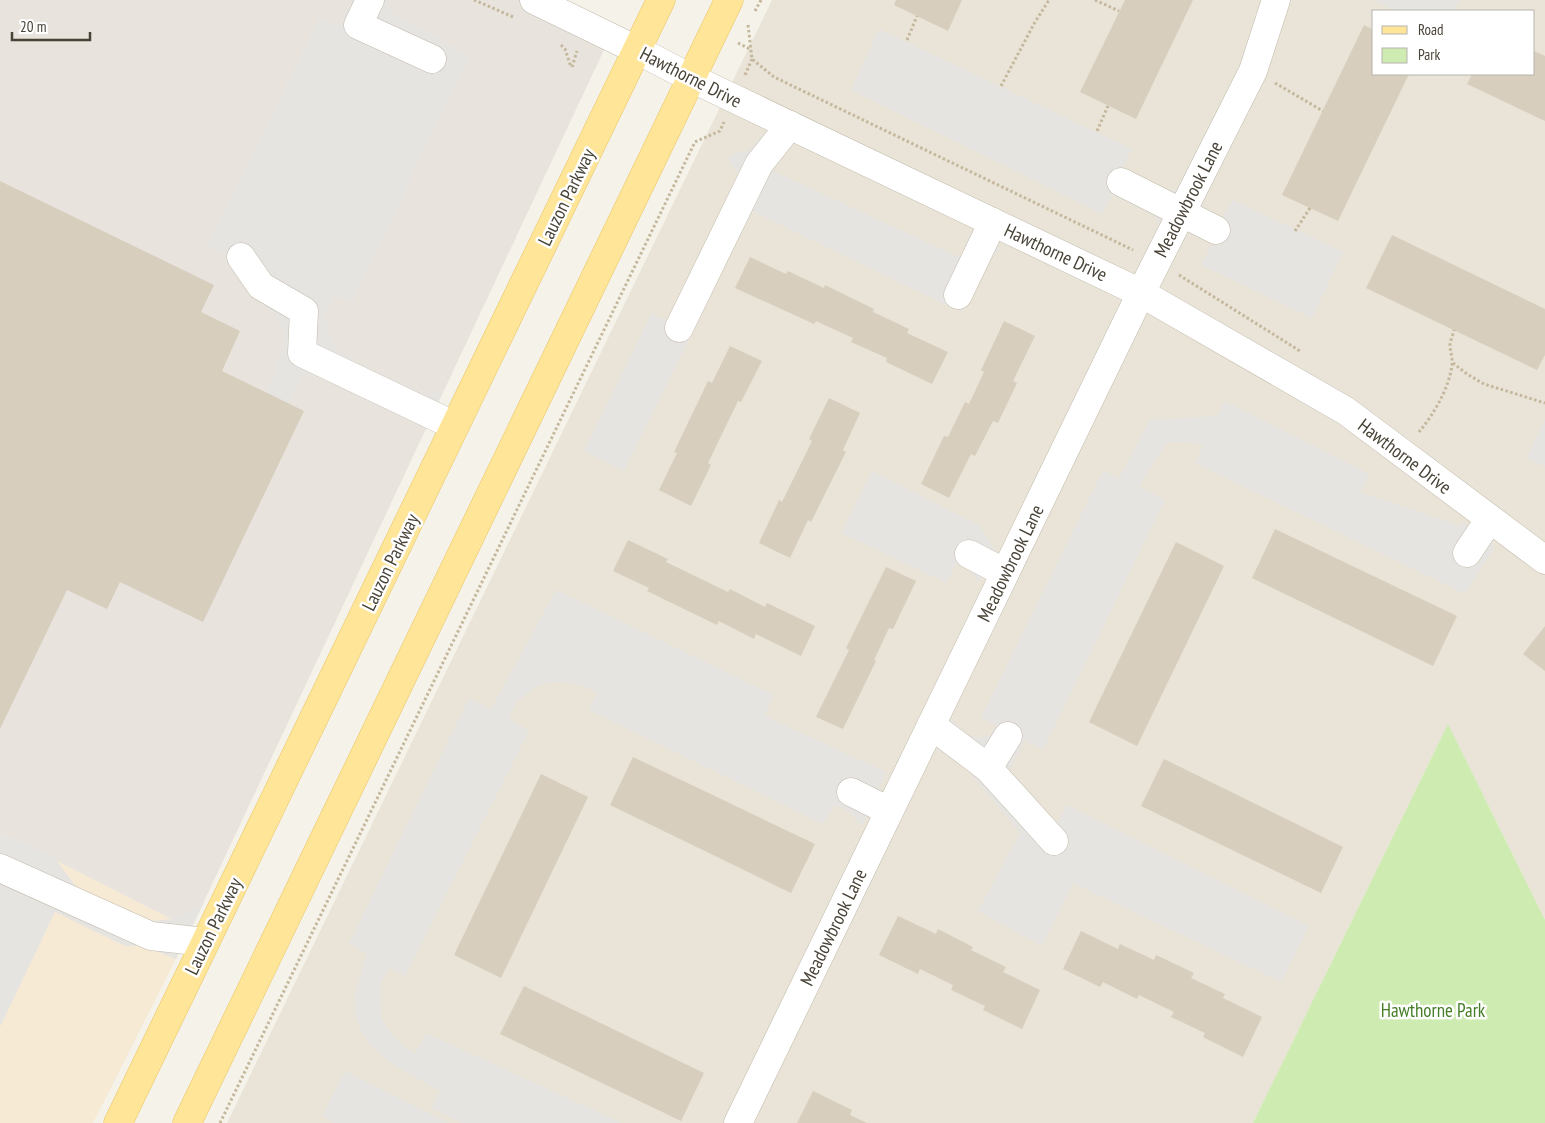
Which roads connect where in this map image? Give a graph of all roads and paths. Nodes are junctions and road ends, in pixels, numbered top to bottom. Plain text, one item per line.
1 (370, 0) edge
2 (534, 0) edge
3 (661, 0) edge
4 (729, 0) edge
5 (760, 0) edge
6 (1049, 0) edge
7 (1095, 0) edge
8 (1276, 0) edge
9 (1119, 11) dead end
10 (916, 16) dead end
11 (907, 40) dead end
12 (637, 50) junction
13 (432, 59) dead end
14 (691, 78) junction
15 (1273, 82) dead end
16 (1001, 86) dead end
17 (1108, 106) dead end
18 (1323, 111) dead end
19 (790, 125) junction
20 (1097, 130) dead end
21 (720, 131) dead end
22 (1121, 182) dead end
23 (1310, 208) dead end
24 (1181, 213) junction
25 (993, 222) junction
26 (1216, 230) dead end
27 (1295, 231) dead end
28 (1133, 250) dead end
29 (242, 257) dead end
30 (1141, 293) junction
31 (958, 295) dead end
32 (679, 328) dead end
33 (1454, 330) dead end
34 (1453, 363) junction
35 (1545, 403) edge
36 (455, 426) junction
37 (1419, 432) dead end
38 (1489, 520) junction
39 (1466, 553) dead end
40 (969, 554) dead end
41 (1545, 560) edge
42 (1005, 573) junction
43 (931, 725) junction
44 (1008, 736) dead end
45 (988, 768) junction
46 (851, 792) dead end
47 (889, 811) junction
48 (1054, 840) dead end
49 (0, 868) edge
50 (205, 942) junction
51 (118, 1123) edge
52 (186, 1123) edge
53 (220, 1123) edge
54 (738, 1123) edge

1 - 13 street
2 - 12 street, Hawthorne Drive
3 - 12 main road, Lauzon Parkway
4 - 14 main road
5 - 28 path
6 - 16 path
7 - 9 path
8 - 24 street, Meadowbrook Lane
10 - 11 path
12 - 14 street, Hawthorne Drive
12 - 36 main road, Lauzon Parkway
14 - 19 street, Hawthorne Drive
14 - 52 main road
15 - 18 path
17 - 20 path
19 - 25 street, Hawthorne Drive
19 - 32 street
21 - 53 path
22 - 24 street
23 - 27 path
24 - 26 street
24 - 30 street, Meadowbrook Lane
25 - 30 street, Hawthorne Drive
25 - 31 street
29 - 36 street
30 - 38 street, Hawthorne Drive
30 - 42 street, Meadowbrook Lane
33 - 34 path
34 - 35 path
34 - 37 path
36 - 50 main road, Lauzon Parkway
38 - 39 street
38 - 41 street, Hawthorne Drive
40 - 42 street
42 - 43 street, Meadowbrook Lane
43 - 45 street
43 - 47 street, Meadowbrook Lane
44 - 45 street
45 - 48 street
46 - 47 street
47 - 54 street, Meadowbrook Lane
49 - 50 street
50 - 51 main road, Lauzon Parkway

